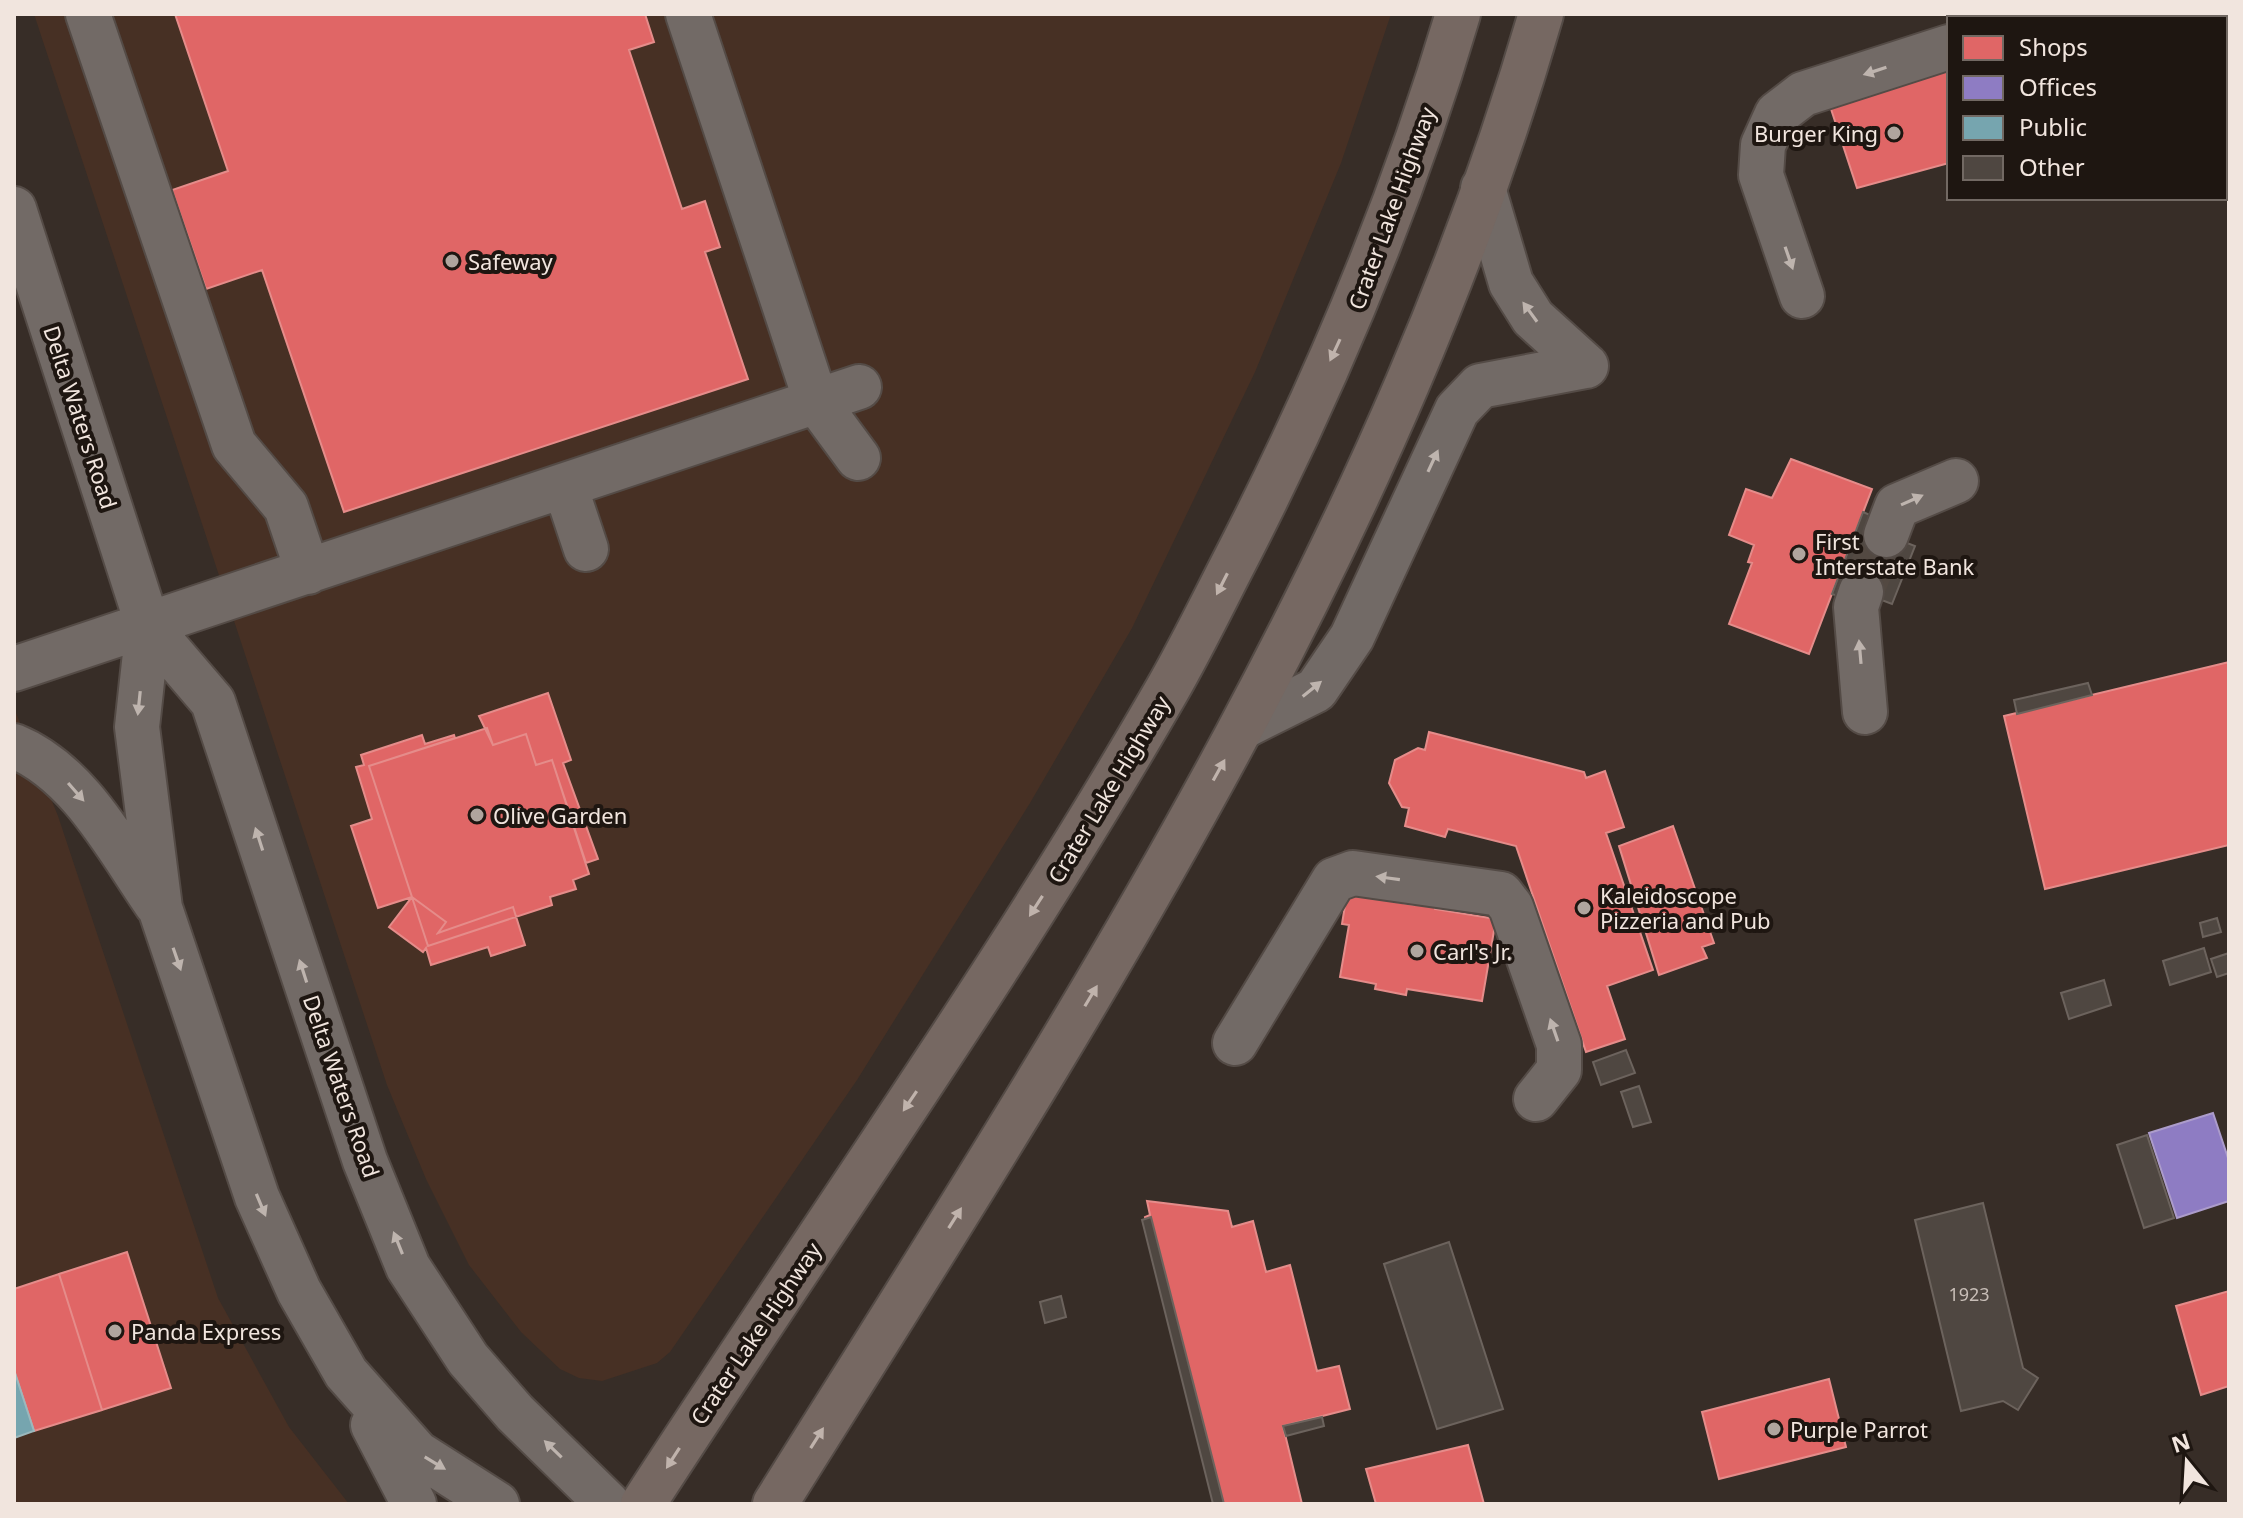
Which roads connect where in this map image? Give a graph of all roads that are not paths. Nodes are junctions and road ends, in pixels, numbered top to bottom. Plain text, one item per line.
1 (88, 14) edge
2 (688, 14) edge
3 (1458, 14) edge
4 (1541, 14) edge
5 (1947, 48) edge
6 (1483, 188) junction
7 (14, 209) edge
8 (1802, 296) dead end
9 (859, 387) dead end
10 (816, 401) junction
11 (858, 458) dead end
12 (1956, 481) dead end
13 (565, 486) junction
14 (1886, 535) tunnel mouth
15 (586, 549) dead end
16 (308, 572) junction
17 (1861, 592) tunnel mouth
18 (148, 626) junction
19 (14, 669) edge
20 (1865, 712) dead end
21 (1244, 726) junction
22 (14, 746) edge
23 (160, 908) junction
24 (1235, 1043) dead end
25 (1536, 1099) dead end
26 (346, 1373) junction
27 (414, 1504) edge
28 (497, 1504) edge
29 (608, 1504) edge
30 (643, 1504) edge
31 (775, 1504) edge

1 - 16 street
2 - 10 street
3 -> 30 main road, Crater Lake Highway
4 - 6 main road
5 -> 8 street
6 - 21 main road
21 -> 6 street
7 - 18 street, Delta Waters Road
9 - 10 street
10 - 11 street
10 - 13 street
14 -> 12 street
13 - 15 street
13 - 16 street
16 - 18 street
20 -> 17 street
18 - 19 street
18 -> 23 street, Delta Waters Road
29 -> 18 street, Delta Waters Road
31 -> 21 main road
22 -> 23 street
23 -> 26 street, Delta Waters Road
25 -> 24 street
26 - 27 street
26 -> 28 street, Delta Waters Road

